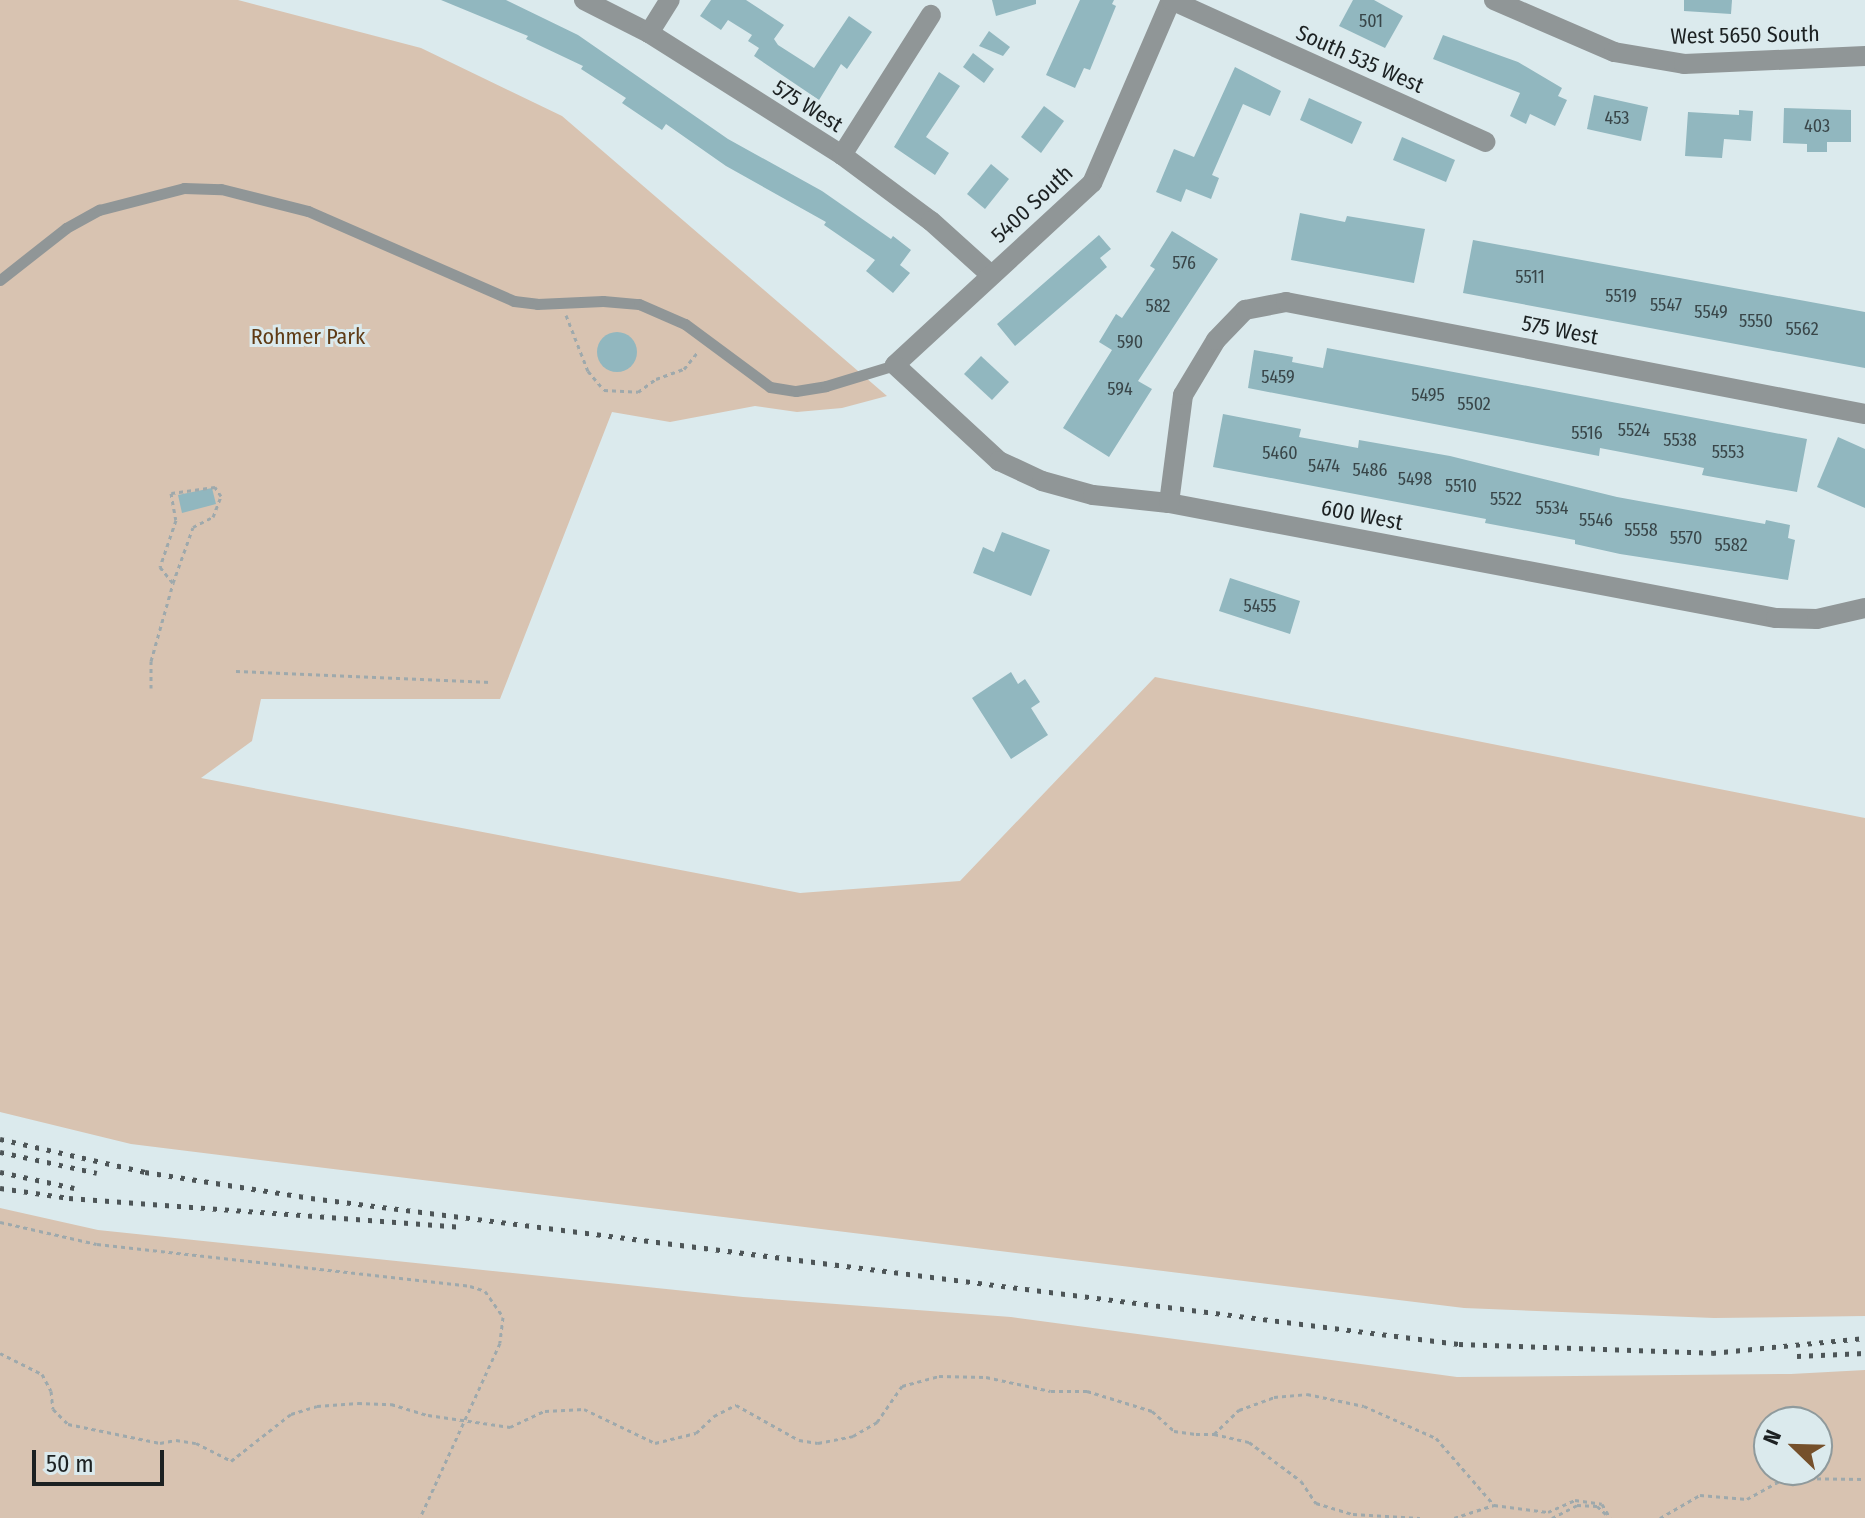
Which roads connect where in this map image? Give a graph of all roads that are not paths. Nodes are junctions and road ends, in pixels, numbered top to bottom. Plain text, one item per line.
1 (584, 0) edge
2 (670, 0) edge
3 (1171, 0) edge
4 (1494, 0) edge
5 (931, 15) dead end
6 (649, 33) junction
7 (1865, 56) edge
8 (1485, 142) dead end
9 (842, 155) junction
10 (991, 275) junction
11 (0, 280) edge
12 (895, 365) junction
13 (1865, 414) edge
14 (1169, 503) junction
15 (1862, 610) edge

1 - 6 street, 575 West
2 - 6 street
3 - 8 street, South 535 West
3 - 10 street, 5400 South
4 - 7 street, West 5650 South
5 - 9 street
6 - 9 street, 575 West
9 - 10 street, 575 West
10 - 12 street, 5400 South
11 - 12 lane
12 - 14 street, 600 West
13 - 14 street, 575 West
14 - 15 street, 600 West

